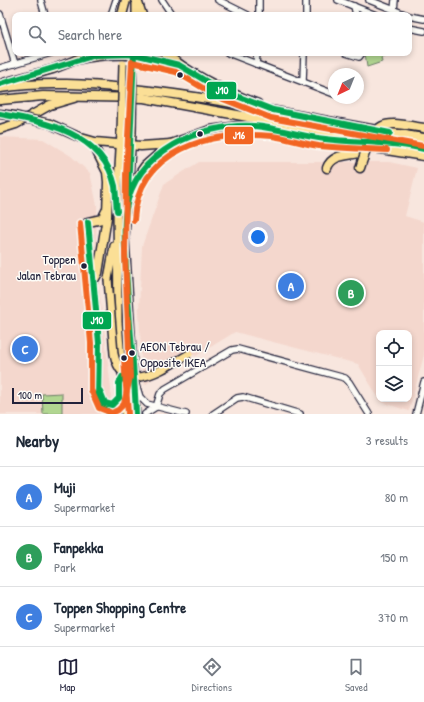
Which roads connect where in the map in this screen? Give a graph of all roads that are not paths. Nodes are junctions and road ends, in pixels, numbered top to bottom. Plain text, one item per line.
1 (40, 0) edge
2 (116, 0) edge
3 (126, 0) edge
4 (137, 0) edge
5 (162, 0) edge
6 (218, 0) edge
7 (259, 0) edge
8 (306, 0) edge
9 (338, 0) edge
10 (369, 0) edge
11 (395, 0) edge
12 (354, 6) junction
13 (394, 10) junction
14 (44, 12) edge
15 (112, 12) edge
16 (123, 12) edge
17 (126, 12) edge
18 (136, 12) edge
19 (141, 12) edge
20 (170, 12) edge
21 (242, 12) edge
22 (259, 12) edge
23 (306, 12) edge
24 (355, 12) edge
25 (369, 12) edge
26 (400, 12) edge
27 (0, 14) edge
28 (412, 16) edge
29 (424, 19) edge
30 (412, 29) edge
31 (424, 31) edge
32 (12, 54) edge
33 (13, 56) edge
34 (41, 56) edge
35 (85, 56) edge
36 (92, 56) edge
37 (124, 56) edge
38 (134, 56) edge
39 (144, 56) edge
40 (168, 56) edge
41 (236, 56) edge
42 (257, 56) edge
43 (304, 56) edge
44 (76, 60) junction
45 (15, 64) junction
46 (256, 64) junction
47 (179, 65) junction
48 (0, 68) edge
49 (302, 81) junction
50 (0, 84) edge
51 (0, 88) edge
52 (328, 92) edge
53 (82, 96) junction
54 (0, 100) edge
55 (273, 110) junction
56 (0, 114) edge
57 (424, 128) edge
58 (0, 129) edge
59 (81, 138) junction
60 (319, 138) junction
61 (424, 138) edge
62 (382, 142) junction
63 (170, 144) junction
64 (120, 145) junction
65 (131, 145) junction
66 (424, 149) edge
67 (366, 150) junction
68 (97, 152) junction
69 (424, 156) edge
70 (327, 168) dead end
71 (360, 168) dead end
72 (117, 203) junction
73 (127, 203) junction
74 (108, 206) junction
75 (88, 222) joint
76 (117, 239) junction
77 (94, 280) junction
78 (189, 354) dead end
79 (122, 377) junction
80 (135, 382) junction
81 (424, 382) edge
82 (99, 389) junction
83 (156, 407) junction
84 (111, 414) edge
85 (125, 414) edge
86 (136, 414) edge
87 (144, 414) edge
88 (186, 414) edge
89 (213, 414) edge
90 (300, 414) edge
91 (368, 414) edge
92 (416, 414) edge

1 - 14 street
2 - 15 street
3 - 16 highway
3 - 17 main road
4 - 18 main road
4 - 19 highway
5 - 20 street
6 - 21 street
7 - 22 street
8 - 23 street
9 - 12 street
10 - 13 street
11 - 13 street
12 - 24 street
12 - 25 street
13 - 26 street
27 - 32 street
28 - 29 street
30 - 31 street
33 - 45 street
34 - 45 street
35 - 44 highway
36 - 44 highway
37 - 64 main road, bridge
38 - 65 main road, bridge
39 - 47 highway
40 - 47 highway
41 - 46 street
42 - 46 street
43 - 49 street
44 - 50 highway
45 - 48 street
46 - 49 street
47 - 55 highway
49 - 52 street
51 - 55 highway
53 - 54 highway
53 - 58 highway
53 - 62 highway
55 - 61 highway
56 - 59 highway, bridge
57 - 67 highway, bridge
59 - 64 highway
59 - 68 highway
60 - 62 highway
60 - 63 highway
60 - 69 highway
62 - 66 highway
63 - 65 highway
63 - 73 highway
64 - 65 highway
64 - 72 main road
65 - 73 main road
67 - 70 highway
67 - 71 highway, bridge
68 - 72 highway
68 - 74 highway
72 - 76 main road
73 - 80 main road
74 - 75 highway
74 - 77 highway
75 - 77 street
76 - 78 main road, bridge
76 - 79 main road
77 - 82 street
79 - 82 street
79 - 85 main road
80 - 83 street
80 - 86 main road
81 - 92 street
82 - 84 street
83 - 87 street
83 - 88 street
83 - 91 street
89 - 90 street

